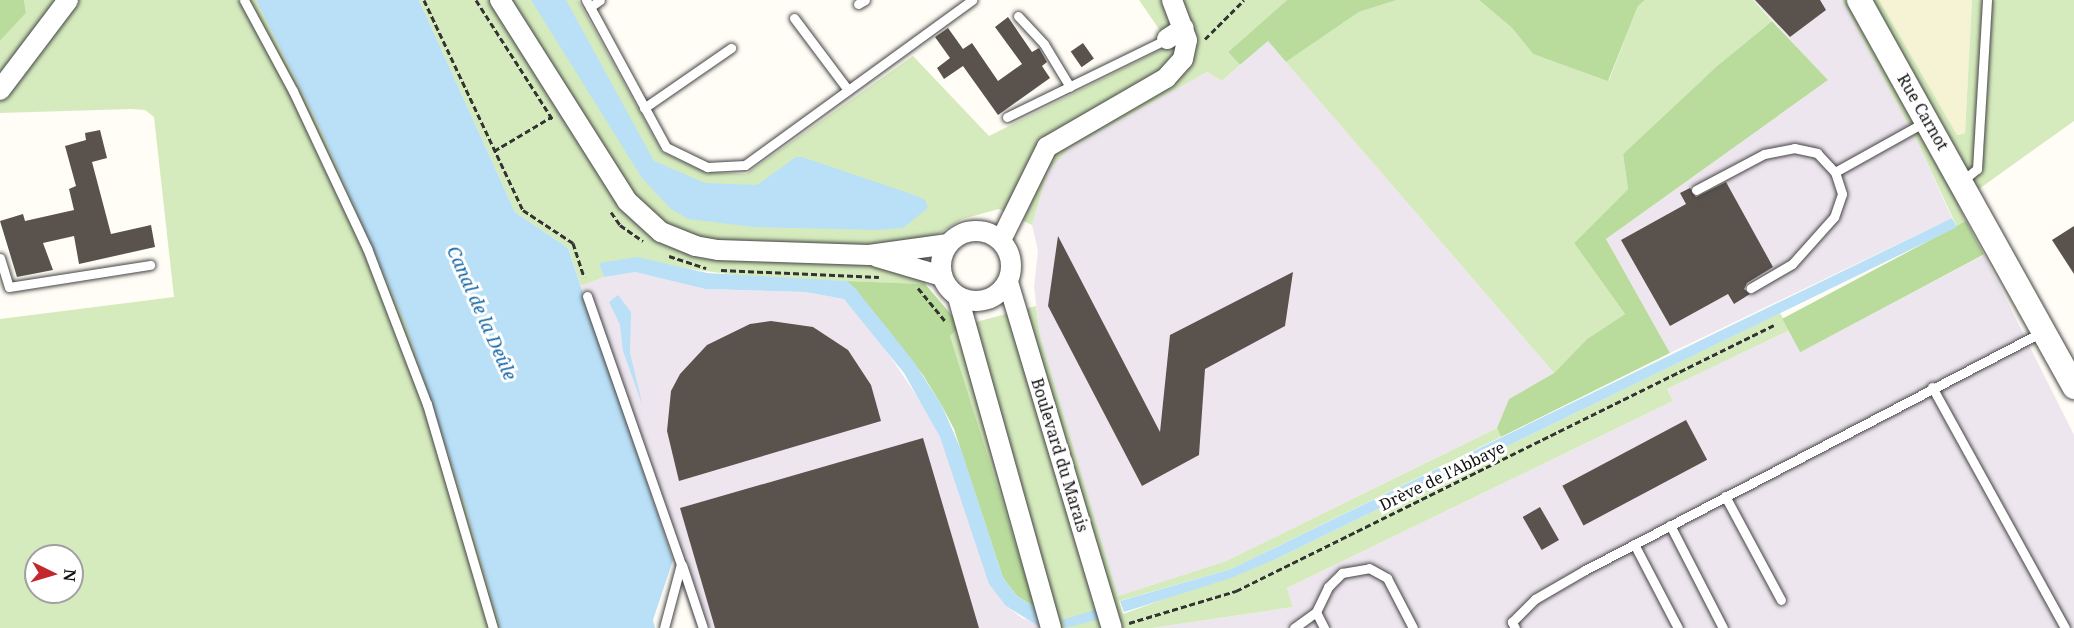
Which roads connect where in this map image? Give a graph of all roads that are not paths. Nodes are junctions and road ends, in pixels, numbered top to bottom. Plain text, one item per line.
1 (68, 0) edge
2 (244, 0) edge
3 (500, 0) edge
4 (600, 0) edge
5 (1172, 0) edge
6 (1859, 0) edge
7 (1987, 0) edge
8 (966, 2) edge
9 (588, 4) edge
10 (1018, 16) dead end
11 (794, 18) dead end
12 (1184, 28) junction
13 (1167, 39) joint
14 (731, 48) dead end
15 (1070, 87) junction
16 (0, 90) edge
17 (848, 90) junction
18 (645, 108) junction
19 (1007, 117) dead end
20 (1928, 120) junction
21 (1835, 172) junction
22 (1962, 181) junction
23 (1696, 189) dead end
24 (1001, 240) junction
25 (948, 244) junction
26 (869, 255) junction
27 (0, 258) edge
28 (150, 265) dead end
29 (942, 276) junction
30 (1008, 282) junction
31 (1751, 288) dead end
32 (587, 296) dead end
33 (958, 297) junction
34 (2044, 331) junction
35 (1932, 387) junction
36 (2074, 387) edge
37 (1725, 496) junction
38 (1671, 525) junction
39 (1634, 544) junction
40 (681, 564) junction
41 (1781, 600) dead end
42 (1316, 612) junction
43 (1512, 626) edge
44 (493, 628) edge
45 (664, 628) edge
46 (703, 628) edge
47 (1052, 628) edge
48 (1112, 628) edge
49 (1294, 628) edge
50 (1324, 628) edge
51 (1413, 628) edge
52 (1678, 628) edge
53 (1723, 628) edge
54 (2065, 628) edge

1 - 16 street
2 - 44 lane
3 - 26 street
4 - 9 lane
5 - 12 street
6 - 20 street, Rue Carnot
7 - 22 lane
8 - 17 lane
9 - 18 lane
10 - 15 lane
11 - 17 lane
12 - 13 street
12 - 24 street
13 - 15 lane
14 - 18 lane
15 - 19 lane
17 - 18 lane
20 - 21 lane
20 - 22 street, Rue Carnot
21 - 23 lane
21 - 31 lane
22 - 34 street, Rue Carnot
24 - 25 street
24 - 30 street
25 - 26 street
25 - 29 street
26 - 29 street
27 - 28 lane
29 - 33 street
30 - 33 street
30 - 48 street, Boulevard du Marais
32 - 40 lane
33 - 47 street
34 - 35 lane
34 - 36 street, Rue Carnot
35 - 37 lane
35 - 54 lane
37 - 38 lane
37 - 41 lane
38 - 39 lane
38 - 53 lane
39 - 43 lane
39 - 52 lane
40 - 45 lane
40 - 46 lane
42 - 49 lane
42 - 50 lane
42 - 51 lane

